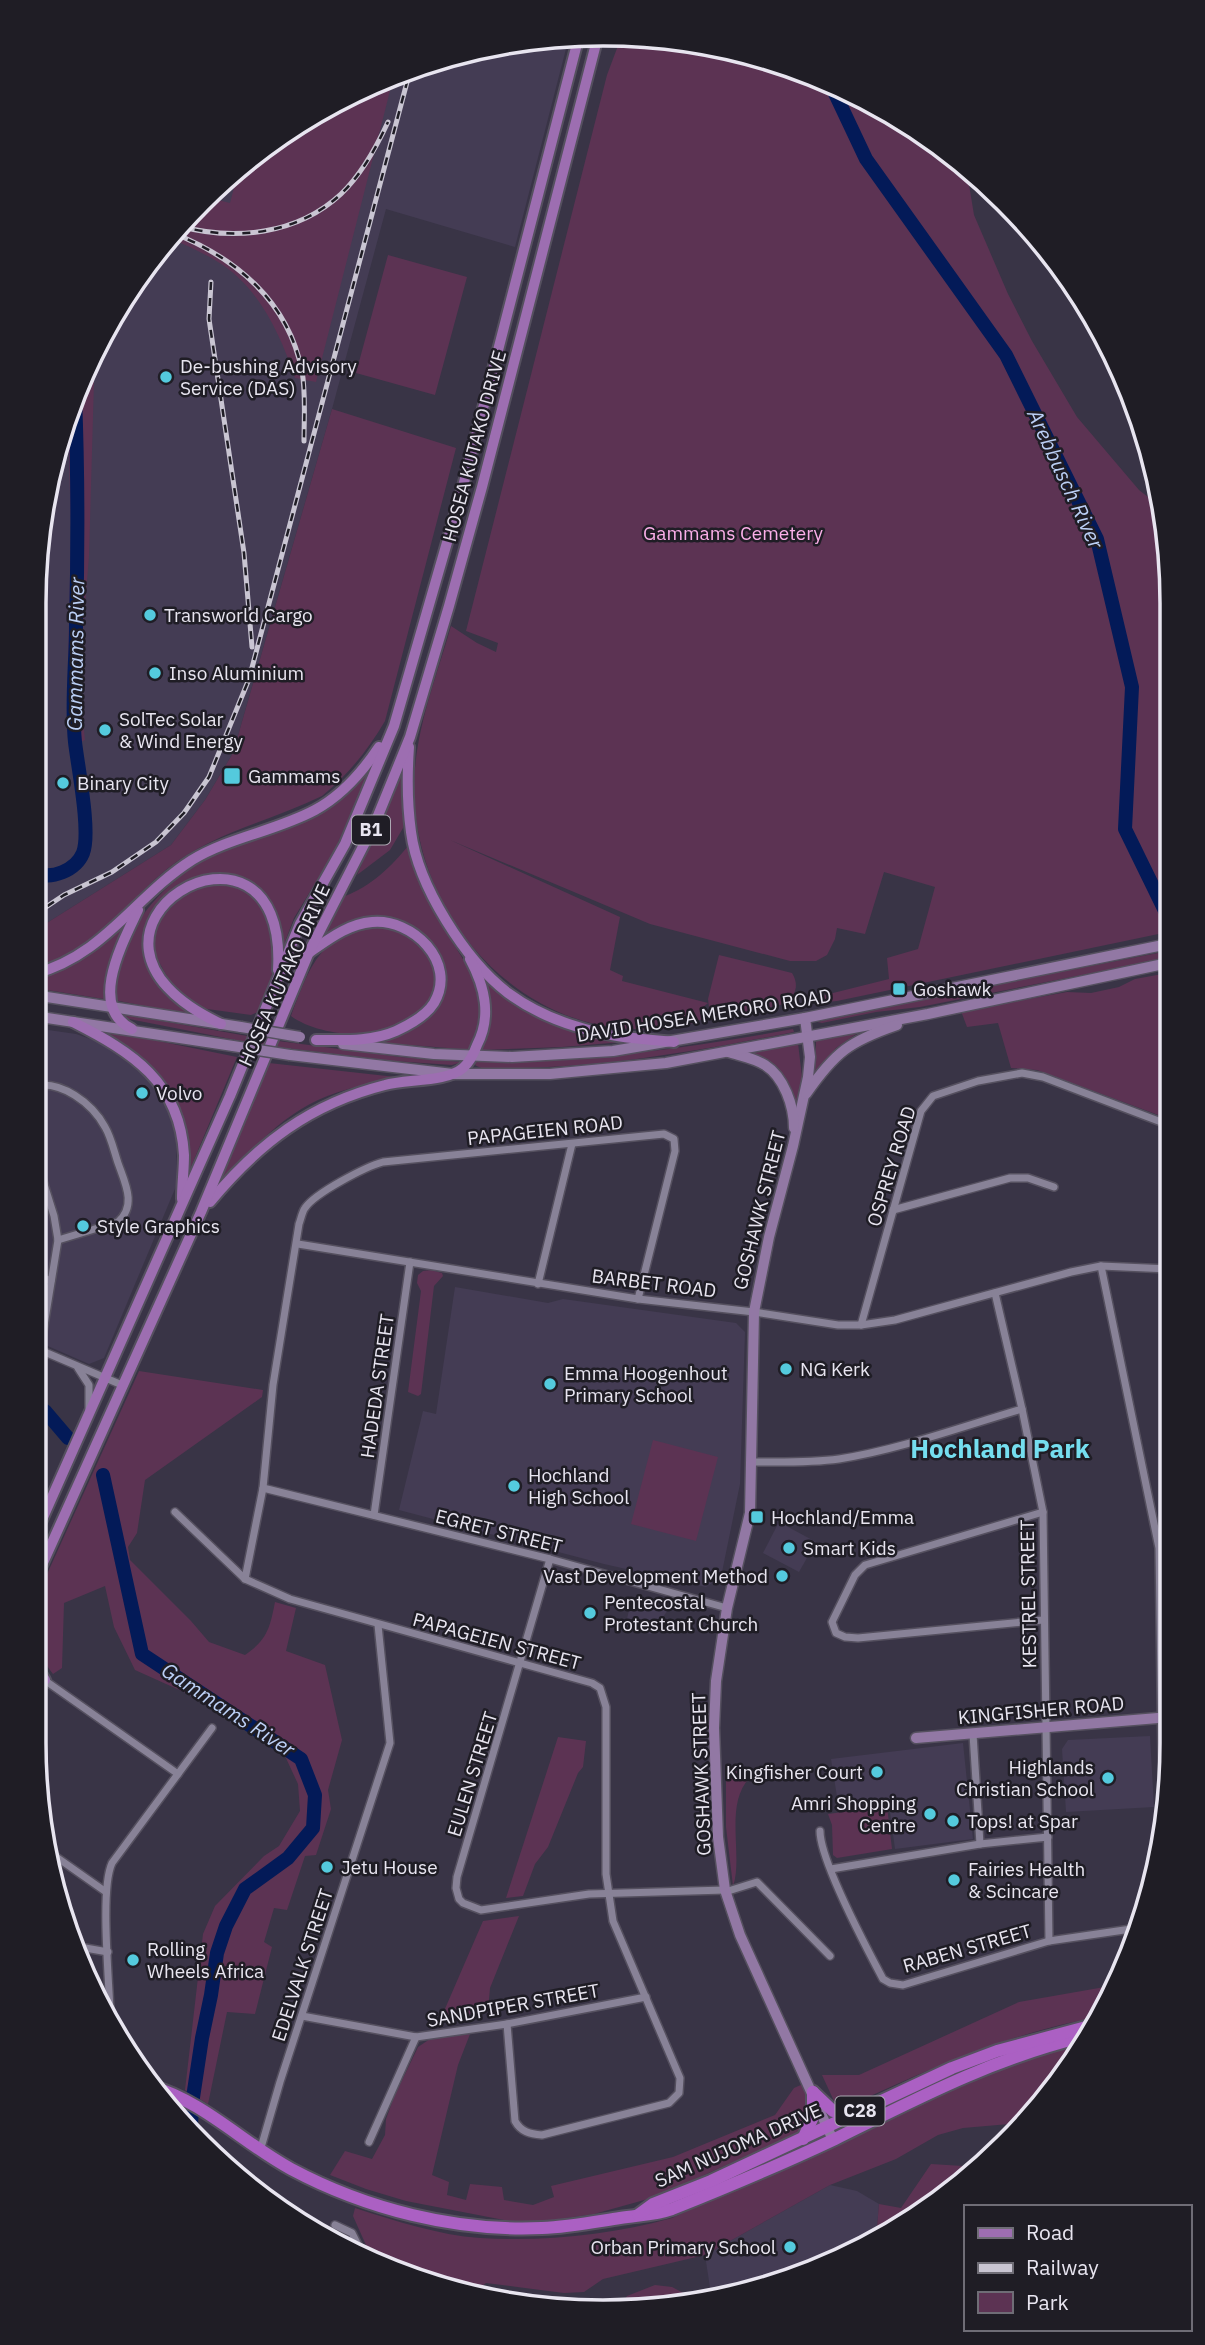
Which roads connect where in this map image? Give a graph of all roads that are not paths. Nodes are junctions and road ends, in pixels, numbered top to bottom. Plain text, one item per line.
1 (595, 46) edge
2 (576, 47) edge
3 (394, 726) junction
4 (410, 737) junction
5 (141, 904) junction
6 (458, 940) junction
7 (1160, 945) edge
8 (309, 952) junction
9 (1160, 965) edge
10 (46, 970) edge
11 (277, 984) junction
12 (46, 997) edge
13 (111, 1008) junction
14 (928, 1014) junction
15 (46, 1018) edge
16 (805, 1018) junction
17 (73, 1022) junction
18 (221, 1024) junction
19 (132, 1029) junction
20 (807, 1036) junction
21 (316, 1040) junction
22 (674, 1042) junction
23 (727, 1052) junction
24 (472, 1056) junction
25 (453, 1074) junction
26 (46, 1084) edge
27 (804, 1097) junction
28 (1160, 1122) edge
29 (572, 1144) junction
30 (793, 1146) junction
31 (1054, 1187) dead end
32 (46, 1190) edge
33 (181, 1205) junction
34 (893, 1210) junction
35 (201, 1212) junction
36 (58, 1240) junction
37 (298, 1244) junction
38 (410, 1262) junction
39 (1101, 1266) junction
40 (1160, 1269) edge
41 (46, 1279) edge
42 (51, 1281) junction
43 (538, 1284) junction
44 (995, 1293) junction
45 (638, 1299) junction
46 (46, 1312) edge
47 (754, 1312) junction
48 (861, 1325) junction
49 (46, 1353) edge
50 (76, 1366) junction
51 (105, 1378) junction
52 (122, 1385) junction
53 (1022, 1409) junction
54 (88, 1416) junction
55 (752, 1462) junction
56 (263, 1488) junction
57 (46, 1511) edge
58 (175, 1511) dead end
59 (1042, 1512) junction
60 (374, 1515) junction
61 (46, 1556) edge
62 (550, 1559) junction
63 (245, 1579) junction
64 (1160, 1585) edge
65 (727, 1608) junction
66 (1044, 1620) junction
67 (377, 1625) junction
68 (521, 1663) junction
69 (46, 1680) edge
70 (1160, 1718) edge
71 (1046, 1727) junction
72 (212, 1728) dead end
73 (973, 1734) junction
74 (916, 1738) dead end
75 (178, 1774) junction
76 (820, 1831) dead end
77 (1048, 1837) junction
78 (980, 1844) junction
79 (58, 1858) edge
80 (831, 1869) junction
81 (725, 1891) junction
82 (106, 1892) junction
83 (607, 1893) junction
84 (1127, 1930) edge
85 (1049, 1941) junction
86 (85, 1948) edge
87 (108, 1952) junction
88 (830, 1956) dead end
89 (646, 1997) junction
90 (110, 2002) edge
91 (302, 2016) junction
92 (507, 2024) junction
93 (1080, 2029) edge
94 (416, 2037) junction
95 (1074, 2039) edge
96 (813, 2092) junction
97 (171, 2094) edge
98 (861, 2111) junction
99 (828, 2127) junction
100 (802, 2139) junction
101 (833, 2140) junction
102 (369, 2142) dead end
103 (260, 2151) junction
104 (638, 2215) junction
105 (335, 2225) dead end
106 (357, 2242) edge

1 - 4 main road, HOSEA KUTAKO DRIVE / B1
2 - 3 main road, HOSEA KUTAKO DRIVE / B1
3 - 5 main road
3 - 11 main road, HOSEA KUTAKO DRIVE / B1
4 - 6 main road
4 - 8 main road, HOSEA KUTAKO DRIVE / B1
5 - 10 main road
5 - 13 main road
6 - 22 main road
6 - 24 main road
7 - 16 main road, DAVID HOSEA MERORO ROAD
8 - 21 main road
8 - 35 main road, HOSEA KUTAKO DRIVE / B1
9 - 14 main road, DAVID HOSEA MERORO ROAD
11 - 18 main road
11 - 33 main road, HOSEA KUTAKO DRIVE / B1
12 - 13 main road, DAVID HOSEA MERORO ROAD
13 - 18 main road, DAVID HOSEA MERORO ROAD
13 - 19 main road
14 - 20 main road, DAVID HOSEA MERORO ROAD
14 - 27 main road
15 - 17 main road, DAVID HOSEA MERORO ROAD
16 - 20 main road, GOSHAWK STREET
16 - 22 main road, DAVID HOSEA MERORO ROAD
17 - 19 main road, DAVID HOSEA MERORO ROAD
17 - 33 main road
18 - 21 main road, DAVID HOSEA MERORO ROAD, bridge
19 - 25 main road, DAVID HOSEA MERORO ROAD, bridge
20 - 23 main road, DAVID HOSEA MERORO ROAD
20 - 27 main road, GOSHAWK STREET
21 - 24 main road, DAVID HOSEA MERORO ROAD
22 - 24 main road, DAVID HOSEA MERORO ROAD
23 - 25 main road, DAVID HOSEA MERORO ROAD
23 - 30 main road
24 - 25 main road
25 - 35 main road
26 - 36 street
27 - 30 main road, GOSHAWK STREET
28 - 34 street, OSPREY ROAD
29 - 37 street, PAPAGEIEN ROAD
29 - 43 street
29 - 45 street, PAPAGEIEN ROAD
30 - 47 main road, GOSHAWK STREET
31 - 34 street
32 - 36 street
33 - 51 main road, HOSEA KUTAKO DRIVE / B1
34 - 48 street, OSPREY ROAD
35 - 52 main road, HOSEA KUTAKO DRIVE / B1
36 - 42 street
37 - 38 street, BARBET ROAD
37 - 56 street
38 - 43 street, BARBET ROAD
38 - 60 street, HADEDA STREET
39 - 40 street, BARBET ROAD
39 - 44 street, BARBET ROAD
39 - 64 street
41 - 42 street
42 - 46 street
43 - 45 street, BARBET ROAD
44 - 48 street, BARBET ROAD
44 - 53 street, KESTREL STREET
45 - 47 street, BARBET ROAD
47 - 48 street, BARBET ROAD
47 - 55 main road, GOSHAWK STREET
49 - 50 street
50 - 51 street
50 - 54 street
51 - 52 street
51 - 54 main road, HOSEA KUTAKO DRIVE / B1
52 - 61 main road, HOSEA KUTAKO DRIVE / B1
53 - 55 street
53 - 59 street, KESTREL STREET
54 - 57 main road, HOSEA KUTAKO DRIVE / B1
55 - 65 main road, GOSHAWK STREET
56 - 60 street, EGRET STREET
56 - 63 street
58 - 63 street
59 - 66 street, KESTREL STREET
59 - 66 street
60 - 62 street, EGRET STREET
62 - 65 street, EGRET STREET
62 - 68 street, EULEN STREET
63 - 67 street, PAPAGEIEN STREET
65 - 81 main road, GOSHAWK STREET
66 - 71 street, KESTREL STREET
67 - 68 street, PAPAGEIEN STREET
67 - 91 street, EDELVALK STREET
68 - 83 street, PAPAGEIEN STREET
68 - 83 street, EULEN STREET
69 - 75 street
70 - 71 main road, KINGFISHER ROAD
71 - 73 main road, KINGFISHER ROAD
71 - 77 street, KESTREL STREET
72 - 75 street
73 - 74 main road, KINGFISHER ROAD
73 - 78 street
75 - 82 street
76 - 80 street, RABEN STREET
77 - 78 street
77 - 85 street, KESTREL STREET
78 - 80 street
79 - 82 street
80 - 85 street, RABEN STREET
81 - 83 street, EULEN STREET
81 - 88 street, EULEN STREET
81 - 96 main road, GOSHAWK STREET
82 - 87 street
83 - 89 street, PAPAGEIEN STREET
84 - 85 street, RABEN STREET
86 - 87 street
87 - 90 street
89 - 92 street, SANDPIPER STREET
89 - 92 street, PAPAGEIEN STREET
91 - 94 street, SANDPIPER STREET
91 - 103 street, EDELVALK STREET
92 - 94 street, SANDPIPER STREET
93 - 98 highway, SAM NUJOMA DRIVE / C28
94 - 102 street
95 - 101 highway, SAM NUJOMA DRIVE / C28
96 - 98 highway
96 - 99 main road, GOSHAWK STREET
96 - 100 highway
97 - 103 highway, SAM NUJOMA DRIVE / C28
98 - 99 highway, SAM NUJOMA DRIVE / C28
99 - 100 highway, SAM NUJOMA DRIVE / C28
99 - 101 main road, GOSHAWK STREET
100 - 104 highway, SAM NUJOMA DRIVE / C28
101 - 104 highway, SAM NUJOMA DRIVE / C28
103 - 104 highway, SAM NUJOMA DRIVE / C28
105 - 106 street

